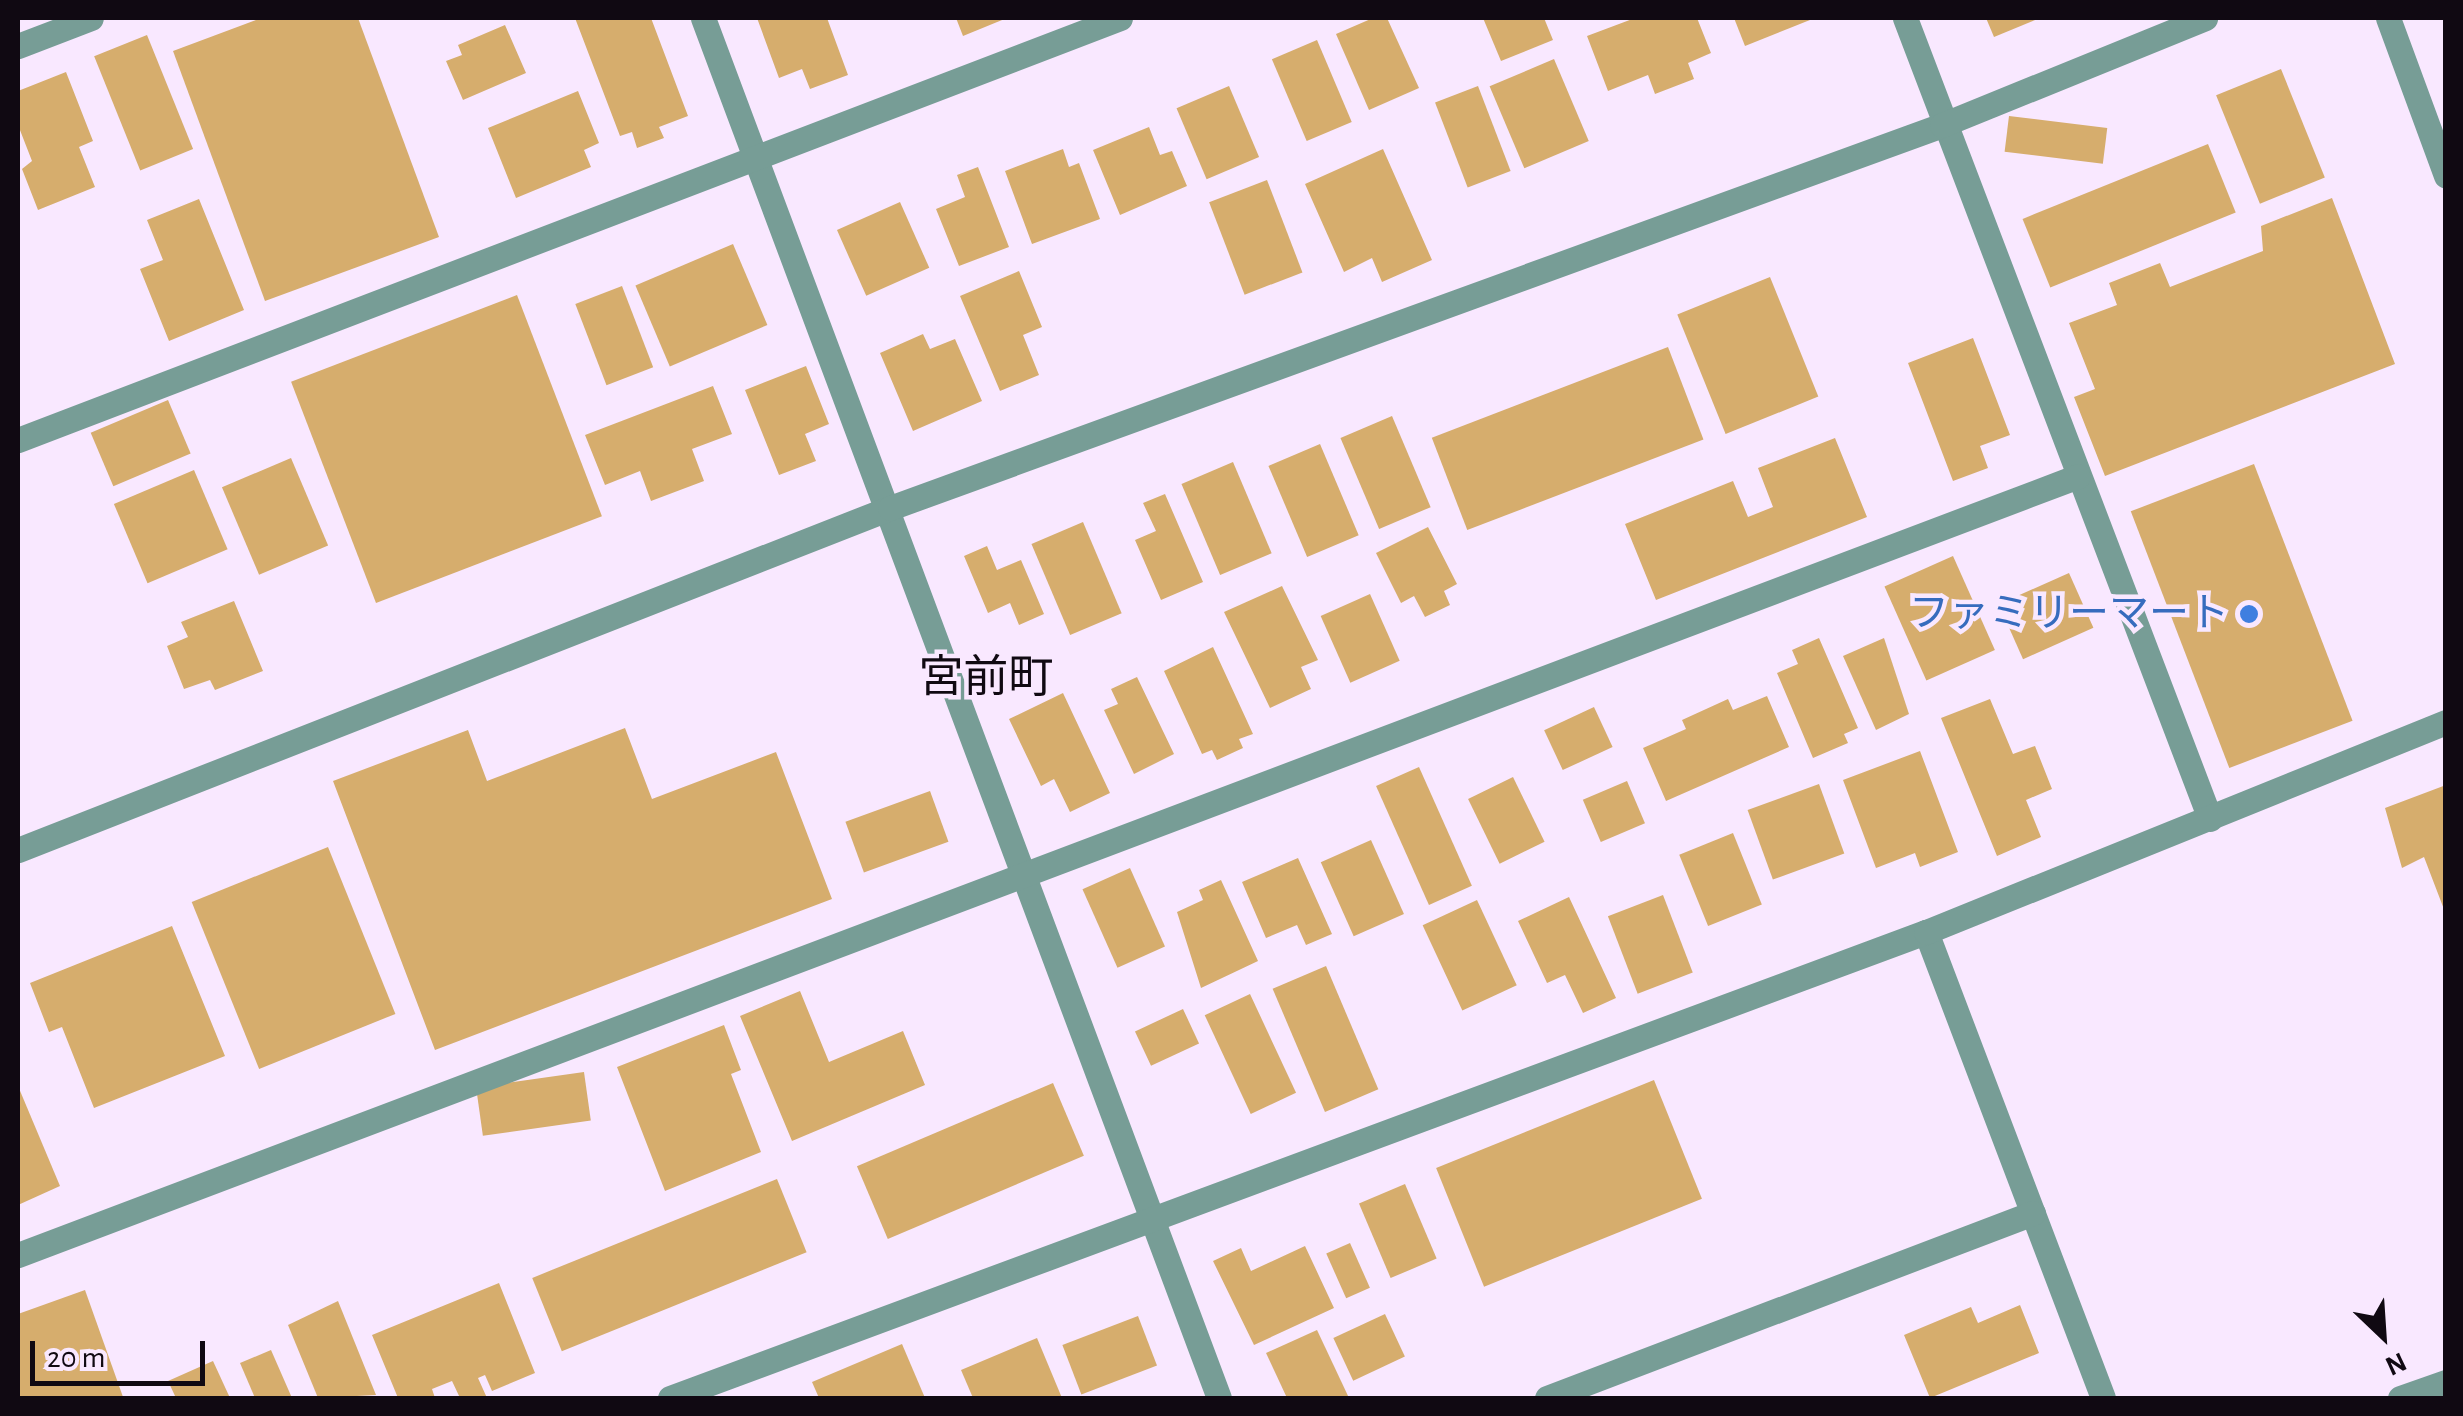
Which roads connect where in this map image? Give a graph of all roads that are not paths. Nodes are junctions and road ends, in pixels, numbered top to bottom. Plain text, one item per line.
1 (91, 18) edge
2 (703, 18) edge
3 (1120, 18) edge
4 (1905, 18) edge
5 (2206, 18) edge
6 (2388, 18) edge
7 (18, 46) edge
8 (1942, 125) junction
9 (755, 154) junction
10 (2446, 176) edge
11 (18, 440) edge
12 (2078, 476) junction
13 (890, 508) junction
14 (2446, 722) edge
15 (2210, 819) junction
16 (18, 850) edge
17 (1026, 878) junction
18 (1926, 932) junction
19 (2033, 1213) junction
20 (1150, 1220) junction
21 (18, 1255) edge
22 (2446, 1382) edge
23 (670, 1398) edge
24 (1219, 1398) edge
25 (1546, 1398) edge
26 (2103, 1398) edge
27 (2400, 1398) edge

1 - 7 street
2 - 9 street
3 - 9 street
4 - 8 street
5 - 8 street
6 - 10 street
8 - 12 street
8 - 13 street
9 - 11 street
9 - 13 street
12 - 15 street
12 - 17 street
13 - 16 street
13 - 17 street
14 - 15 street
15 - 18 street
17 - 20 street
17 - 21 street
18 - 19 street
18 - 20 street
19 - 25 street
19 - 26 street
20 - 23 street
20 - 24 street
22 - 27 street

